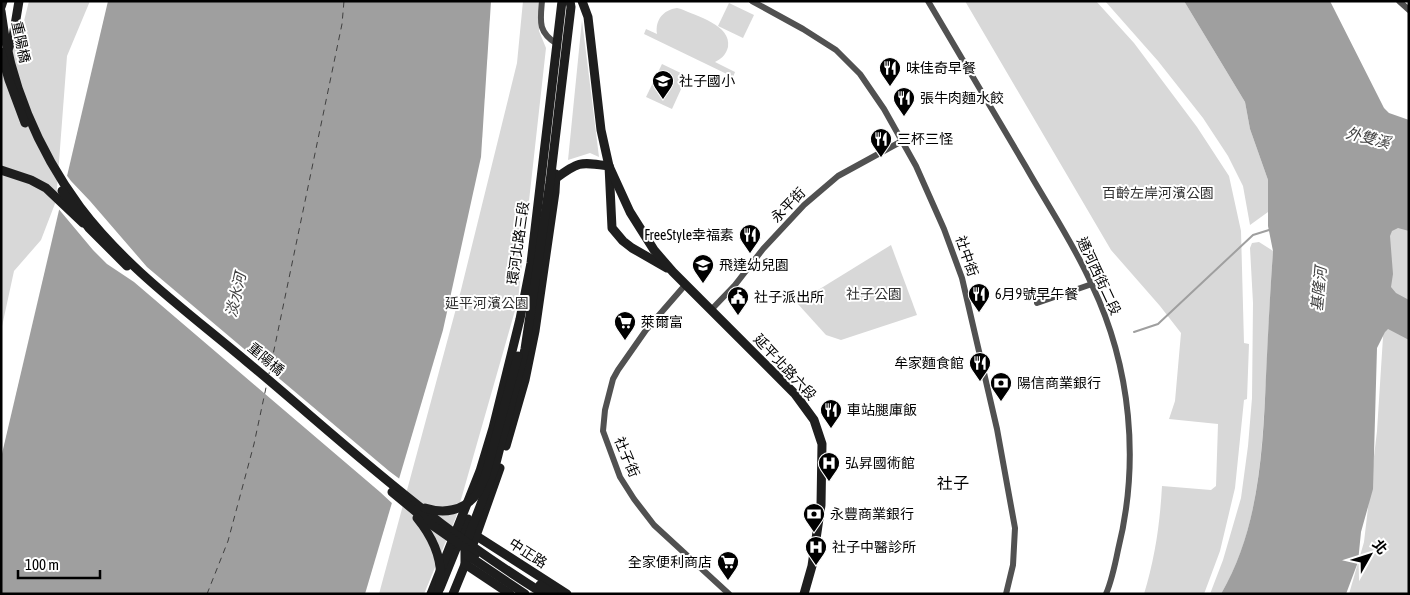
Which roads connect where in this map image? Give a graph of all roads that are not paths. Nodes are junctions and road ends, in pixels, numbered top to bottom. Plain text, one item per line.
1 (3, 1) edge
2 (18, 1) edge
3 (542, 1) edge
4 (562, 1) edge
5 (570, 1) edge
6 (576, 1) edge
7 (582, 1) edge
8 (752, 1) edge
9 (928, 1) edge
10 (1399, 1) edge
11 (1, 9) edge
12 (1409, 10) edge
13 (557, 44) junction
14 (1, 52) edge
15 (1, 61) edge
16 (902, 141) junction
17 (609, 166) junction
18 (1, 170) edge
19 (555, 179) junction
20 (89, 228) junction
21 (673, 272) junction
22 (686, 284) junction
23 (1092, 284) junction
24 (1037, 303) dead end
25 (711, 310) junction
26 (520, 319) junction
27 (493, 428) junction
28 (382, 482) junction
29 (419, 506) junction
30 (475, 535) junction
31 (457, 539) junction
32 (468, 548) junction
33 (453, 559) junction
34 (465, 564) junction
35 (442, 565) junction
36 (431, 594) edge
37 (437, 594) edge
38 (453, 594) edge
39 (510, 594) edge
40 (525, 594) edge
41 (534, 594) edge
42 (539, 594) edge
43 (544, 594) edge
44 (554, 594) edge
45 (567, 594) edge
46 (729, 594) edge
47 (804, 594) edge
48 (1006, 594) edge
49 (1106, 594) edge

1 - 11 main road
2 - 15 main road
3 - 13 street
4 - 13 main road, 環河北路三段
5 - 32 main road
6 - 19 main road
7 - 17 main road, 延平北路六段
8 - 16 street, 社中街
9 - 23 street, 通河西街二段
10 - 12 street
11 - 29 main road, 重陽橋, bridge
13 - 26 main road, 環河北路三段
14 - 20 main road, 重陽橋, bridge
16 - 25 street, 永平街
16 - 48 street, 社中街
17 - 19 main road
17 - 21 main road, 延平北路六段
17 - 21 main road, 延平北路六段
18 - 20 main road, bridge
19 - 30 main road
20 - 28 main road, 重陽橋, bridge
21 - 22 main road, 延平北路六段
22 - 25 main road, 延平北路六段
22 - 46 street, 社子街
23 - 24 street
23 - 49 street, 通河西街二段
25 - 47 main road, 延平北路六段
26 - 27 main road, 環河北路三段
26 - 29 main road, bridge
27 - 33 main road
27 - 35 main road, 環河北路三段
28 - 31 main road, 重陽橋, bridge
28 - 37 main road, bridge
29 - 31 main road, 重陽橋, bridge
30 - 32 main road
30 - 45 main road, 中正路
31 - 40 main road, bridge
31 - 41 main road, 重陽橋, bridge
31 - 43 main road, 重陽橋, bridge
31 - 44 main road, bridge
32 - 33 main road
32 - 34 main road
32 - 42 main road
33 - 35 main road
33 - 37 main road
34 - 38 main road
34 - 39 main road
35 - 36 main road, 環河北路三段

